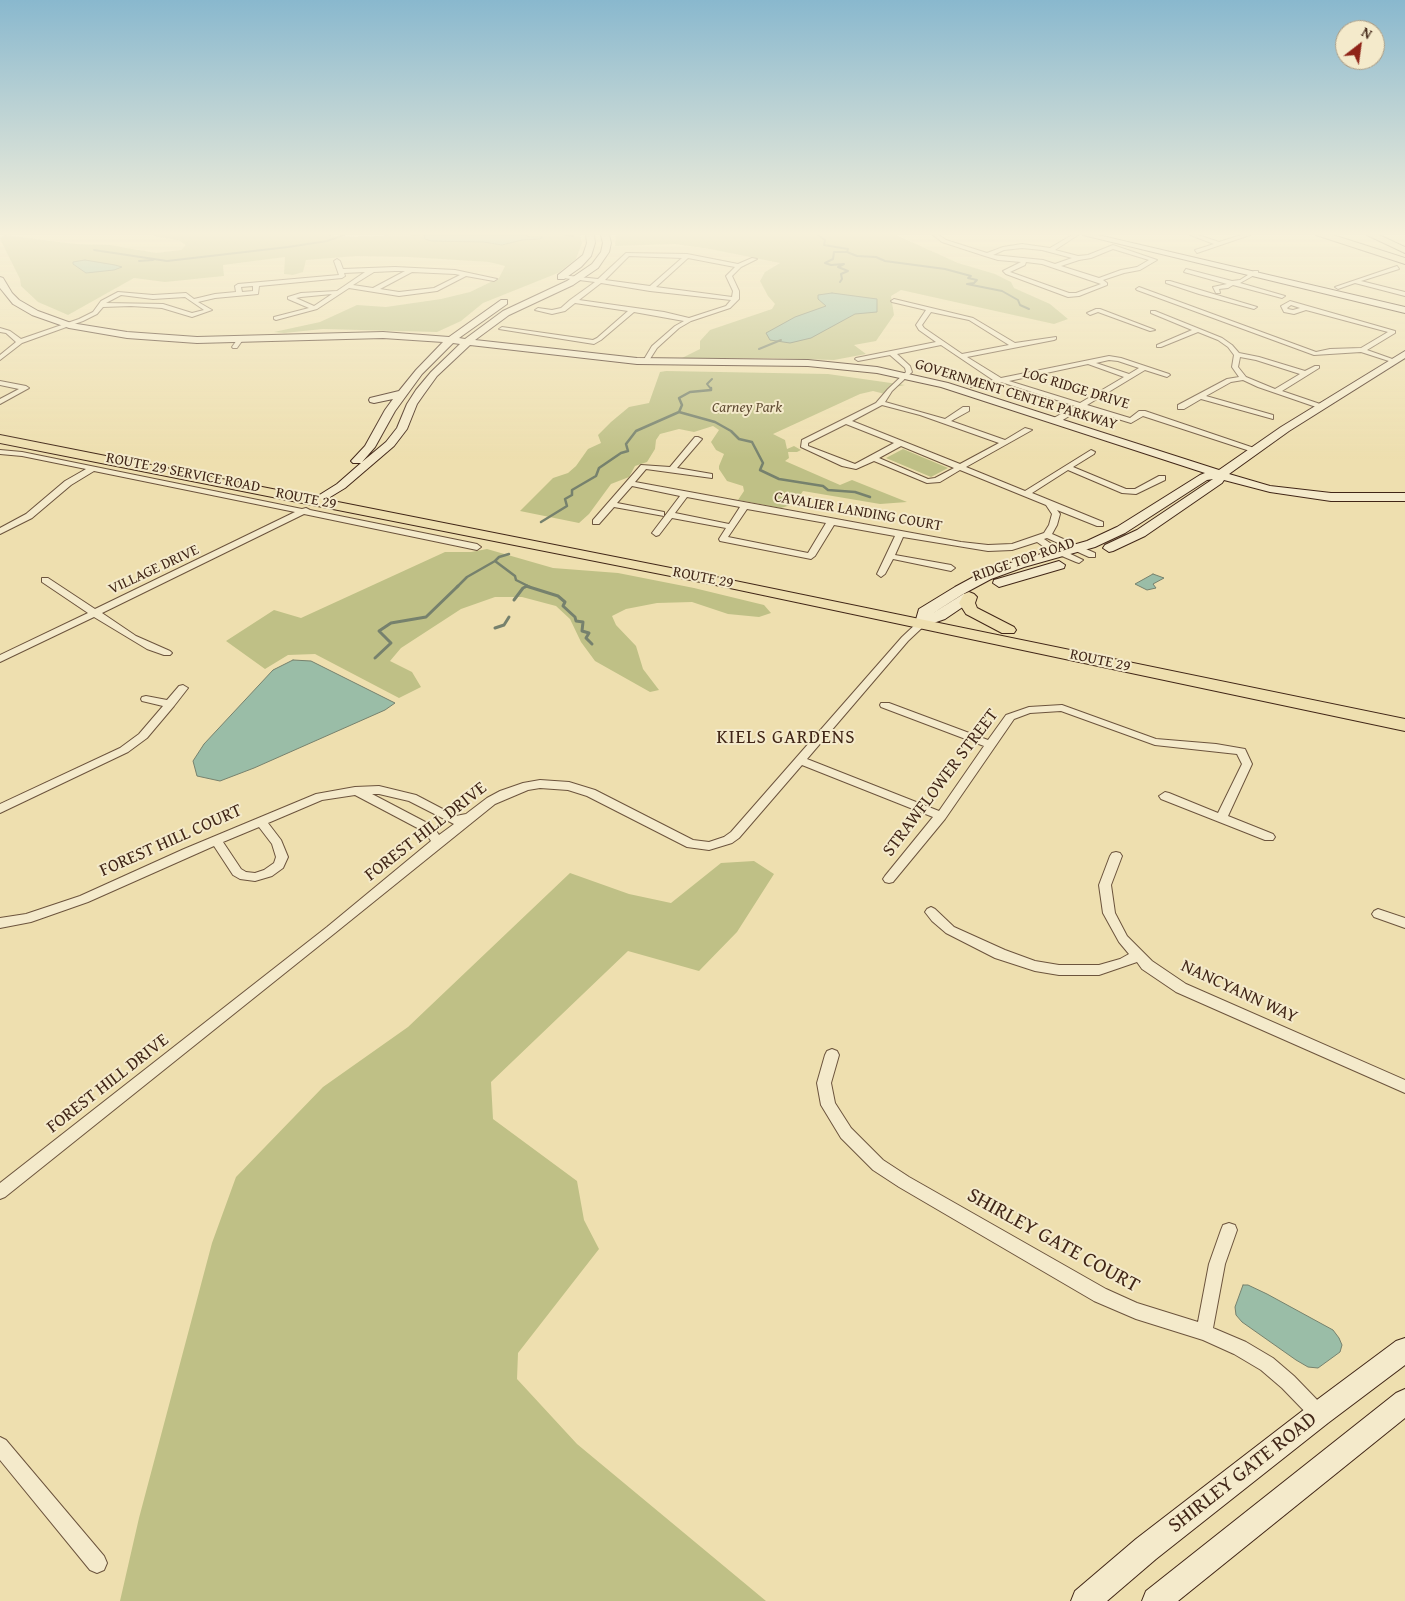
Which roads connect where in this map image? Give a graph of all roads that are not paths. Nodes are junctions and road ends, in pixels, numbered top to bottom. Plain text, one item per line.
1 (930, 309) edge
2 (11, 310) edge
3 (29, 310) edge
4 (97, 310) edge
5 (173, 310) edge
6 (208, 310) edge
7 (308, 310) edge
8 (492, 310) edge
9 (513, 310) edge
10 (538, 310) dead end
11 (561, 310) edge
12 (632, 310) joint
13 (720, 310) edge
14 (933, 310) edge
15 (1158, 310) edge
16 (1196, 310) edge
17 (1311, 310) edge
18 (1153, 312) junction
19 (1090, 313) dead end
20 (1145, 315) dead end
21 (276, 318) dead end
22 (1137, 318) dead end
23 (690, 320) junction
24 (1129, 321) junction
25 (59, 326) junction
26 (0, 330) edge
27 (502, 330) dead end
28 (1152, 330) dead end
29 (1198, 330) junction
30 (1054, 338) dead end
31 (18, 340) junction
32 (448, 343) junction
33 (942, 343) junction
34 (465, 345) junction
35 (1014, 346) junction
36 (1159, 346) dead end
37 (1362, 350) junction
38 (891, 352) junction
39 (1405, 354) edge
40 (1237, 355) junction
41 (961, 356) junction
42 (0, 358) edge
43 (858, 358) dead end
44 (1395, 361) junction
45 (1091, 363) junction
46 (644, 364) junction
47 (1317, 367) dead end
48 (1143, 368) junction
49 (419, 372) junction
50 (1306, 374) junction
51 (1167, 375) dead end
52 (1129, 376) junction
53 (902, 378) junction
54 (1244, 378) junction
55 (1002, 380) junction
56 (0, 383) edge
57 (973, 386) dead end
58 (1276, 391) junction
59 (401, 394) junction
60 (1200, 396) junction
61 (0, 402) edge
62 (881, 403) junction
63 (412, 404) junction
64 (1079, 406) junction
65 (1322, 406) junction
66 (1180, 407) dead end
67 (966, 409) dead end
68 (390, 410) junction
69 (1270, 417) dead end
70 (946, 421) junction
71 (1055, 421) junction
72 (848, 422) junction
73 (0, 430) edge
74 (1028, 430) dead end
75 (0, 438) edge
76 (698, 439) dead end
77 (1004, 442) junction
78 (901, 443) junction
79 (1256, 450) junction
80 (0, 452) edge
81 (1091, 452) dead end
82 (874, 458) junction
83 (959, 467) junction
84 (1066, 467) junction
85 (92, 469) junction
86 (672, 469) junction
87 (709, 476) dead end
88 (1204, 477) junction
89 (1162, 478) dead end
90 (1219, 478) junction
91 (629, 483) junction
92 (686, 494) junction
93 (1027, 494) junction
94 (322, 495) junction
95 (1405, 497) edge
96 (1049, 503) junction
97 (611, 504) junction
98 (1405, 505) edge
99 (745, 506) junction
100 (305, 512) junction
101 (665, 515) junction
102 (832, 520) junction
103 (596, 522) dead end
104 (1100, 524) dead end
105 (731, 527) junction
106 (0, 531) edge
107 (656, 533) dead end
108 (901, 533) junction
109 (1047, 535) junction
110 (1038, 539) junction
111 (477, 548) dead end
112 (1064, 553) junction
113 (1078, 554) junction
114 (889, 556) junction
115 (951, 568) dead end
116 (881, 574) dead end
117 (45, 580) dead end
118 (969, 597) junction
119 (94, 613) junction
120 (940, 616) junction
121 (923, 618) junction
122 (1008, 630) junction
123 (167, 653) dead end
124 (0, 659) edge
125 (184, 688) dead end
126 (146, 700) dead end
127 (170, 704) junction
128 (885, 705) dead end
129 (1405, 714) edge
130 (1405, 725) edge
131 (991, 745) junction
132 (798, 760) junction
133 (356, 791) junction
134 (1165, 796) dead end
135 (0, 809) edge
136 (941, 816) junction
137 (468, 818) junction
138 (1221, 818) junction
139 (260, 821) junction
140 (1269, 837) dead end
141 (216, 840) junction
142 (438, 842) junction
143 (1116, 856) dead end
144 (890, 879) dead end
145 (931, 912) dead end
146 (1378, 914) dead end
147 (0, 923) edge
148 (1405, 923) edge
149 (1138, 956) junction
150 (832, 1055) dead end
151 (1405, 1087) edge
152 (0, 1192) edge
153 (1229, 1230) dead end
154 (1204, 1332) junction
155 (1405, 1350) edge
156 (1405, 1402) edge
157 (1319, 1414) junction
158 (0, 1446) edge
159 (97, 1563) dead end
160 (1085, 1601) edge
161 (1156, 1601) edge

1 - 33 street, LOG RIDGE DRIVE
2 - 25 street, GOVERNMENT CENTER PARKWAY
3 - 25 street, GOVERNMENT CENTER PARKWAY
4 - 25 street
5 - 6 street
7 - 21 street
8 - 32 street
9 - 34 street
10 - 11 street
12 - 23 street
12 - 27 street
13 - 23 street
14 - 35 street
15 - 18 street
16 - 37 street
17 - 37 street
18 - 20 street
18 - 29 street
19 - 24 street
22 - 24 street
23 - 46 street
24 - 28 street
25 - 31 street
25 - 32 street, GOVERNMENT CENTER PARKWAY
26 - 31 street
29 - 36 street
29 - 40 street
30 - 35 street
31 - 42 street
32 - 34 street, GOVERNMENT CENTER PARKWAY
32 - 49 street
33 - 38 street
33 - 41 street, LOG RIDGE DRIVE
34 - 46 street, GOVERNMENT CENTER PARKWAY
34 - 63 main road
35 - 41 street
37 - 44 street
38 - 43 street
38 - 53 street
39 - 44 street, RIDGE TOP ROAD
40 - 50 street
40 - 54 street
41 - 55 street, LOG RIDGE DRIVE
44 - 65 street, RIDGE TOP ROAD
45 - 48 street
45 - 52 street
45 - 55 street
46 - 53 street, GOVERNMENT CENTER PARKWAY
47 - 50 street
48 - 51 street
48 - 52 street
49 - 59 street
49 - 63 street
50 - 58 street
52 - 64 street
53 - 62 street
53 - 71 street, GOVERNMENT CENTER PARKWAY
53 - 88 street, GOVERNMENT CENTER PARKWAY
54 - 58 street
54 - 60 street
55 - 57 street
55 - 64 street, LOG RIDGE DRIVE
56 - 61 street
58 - 65 street
59 - 68 street
59 - 68 main road
60 - 66 street
60 - 69 street
62 - 70 street
62 - 72 street
63 - 94 main road
64 - 71 street
64 - 79 street, LOG RIDGE DRIVE
65 - 79 street, RIDGE TOP ROAD
67 - 70 street
68 - 94 street
70 - 77 street
71 - 90 street, GOVERNMENT CENTER PARKWAY
72 - 78 street
72 - 82 street
73 - 94 main road, ROUTE 29
74 - 77 street
75 - 94 main road, ROUTE 29
76 - 86 street
77 - 83 street
78 - 82 street
78 - 83 street
79 - 90 street, RIDGE TOP ROAD
80 - 85 street, ROUTE 29 SERVICE ROAD
81 - 84 street
82 - 83 street
83 - 93 street
84 - 89 street
84 - 93 street
85 - 100 street, ROUTE 29 SERVICE ROAD
85 - 106 street
86 - 87 street
86 - 91 street
88 - 90 main road, GOVERNMENT CENTER PARKWAY
88 - 113 street, RIDGE TOP ROAD
90 - 95 street, GOVERNMENT CENTER PARKWAY
90 - 98 main road, GOVERNMENT CENTER PARKWAY
90 - 113 street, RIDGE TOP ROAD
91 - 92 street, CAVALIER LANDING COURT
91 - 97 street
92 - 99 street, CAVALIER LANDING COURT
92 - 101 street
93 - 96 street
94 - 100 street, VILLAGE DRIVE
94 - 121 main road, ROUTE 29
96 - 104 street
96 - 109 street
97 - 101 street
97 - 103 street
99 - 102 street, CAVALIER LANDING COURT
99 - 105 street
100 - 111 street, ROUTE 29 SERVICE ROAD
100 - 119 street, VILLAGE DRIVE
101 - 105 street
101 - 107 street
102 - 105 street
102 - 108 street, CAVALIER LANDING COURT
108 - 110 street, CAVALIER LANDING COURT
108 - 114 street
109 - 110 street, CAVALIER LANDING COURT
109 - 113 street
110 - 112 street
112 - 113 street, RIDGE TOP ROAD
112 - 121 street, RIDGE TOP ROAD
113 - 118 street, RIDGE TOP ROAD
114 - 115 street
114 - 116 street
117 - 119 street
118 - 120 main road, RIDGE TOP ROAD
118 - 122 main road
119 - 123 street
119 - 124 street, VILLAGE DRIVE
120 - 121 main road, ROUTE 29
120 - 122 main road, ROUTE 29
121 - 130 main road, ROUTE 29
121 - 132 street, FOREST HILL DRIVE
122 - 129 main road, ROUTE 29
125 - 127 street
126 - 127 street
127 - 135 street
128 - 131 street
131 - 136 street, STRAWFLOWER STREET
131 - 138 street, STRAWFLOWER STREET
132 - 136 street
132 - 137 street, FOREST HILL DRIVE
133 - 137 street, FOREST HILL COURT
133 - 139 street, FOREST HILL COURT
133 - 142 street
134 - 138 street
136 - 144 street, STRAWFLOWER STREET
137 - 142 street, FOREST HILL DRIVE
138 - 140 street
139 - 141 street, FOREST HILL COURT
139 - 141 street
141 - 147 street, FOREST HILL COURT
142 - 152 street, FOREST HILL DRIVE
143 - 149 street, NANCYANN WAY
145 - 149 street
146 - 148 street
149 - 151 street, NANCYANN WAY
150 - 154 street, SHIRLEY GATE COURT
153 - 154 street
154 - 157 street, SHIRLEY GATE COURT
155 - 157 main road, SHIRLEY GATE ROAD
156 - 161 street
157 - 160 main road, SHIRLEY GATE ROAD
158 - 159 street

